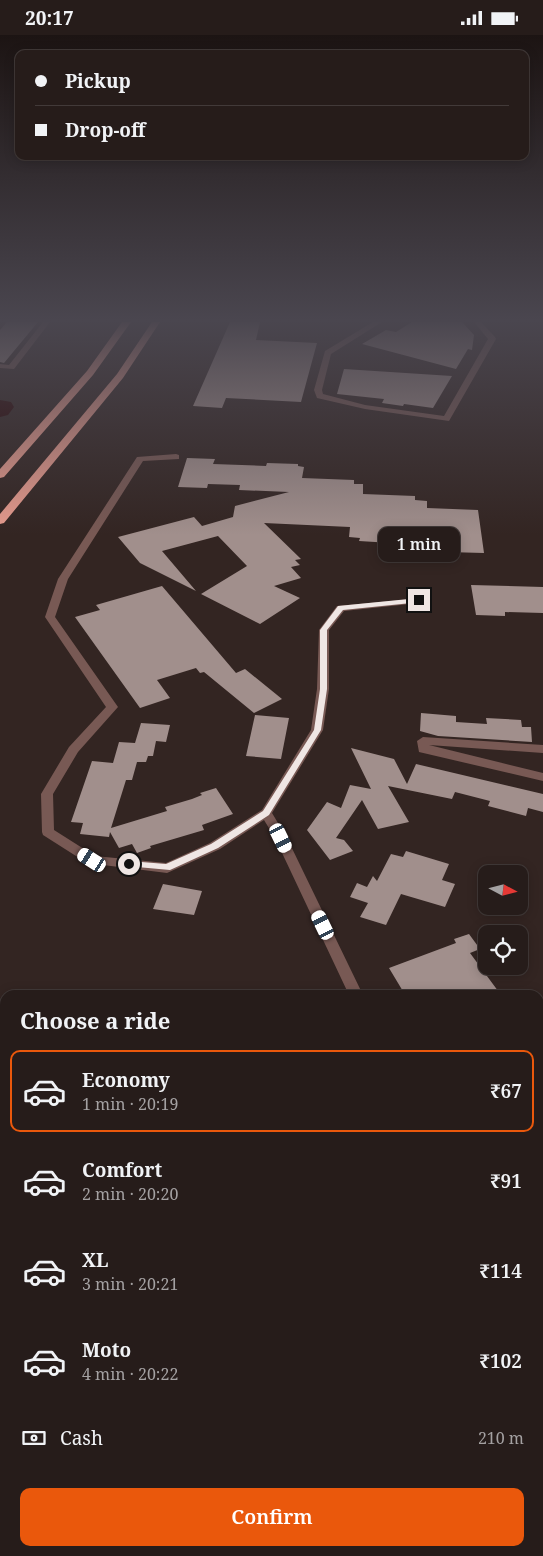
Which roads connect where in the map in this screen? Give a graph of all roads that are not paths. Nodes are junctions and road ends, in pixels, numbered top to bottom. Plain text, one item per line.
1 (72, 393) edge
2 (106, 393) edge
3 (319, 393) edge
4 (461, 393) edge
5 (176, 457) dead end
6 (0, 475) edge
7 (0, 521) edge
8 (419, 600) dead end
9 (543, 749) edge
10 (543, 777) edge
11 (266, 813) junction
12 (354, 990) edge

1 - 6 highway
2 - 7 highway
3 - 4 street
5 - 11 street
8 - 11 street
9 - 10 street
11 - 12 street

